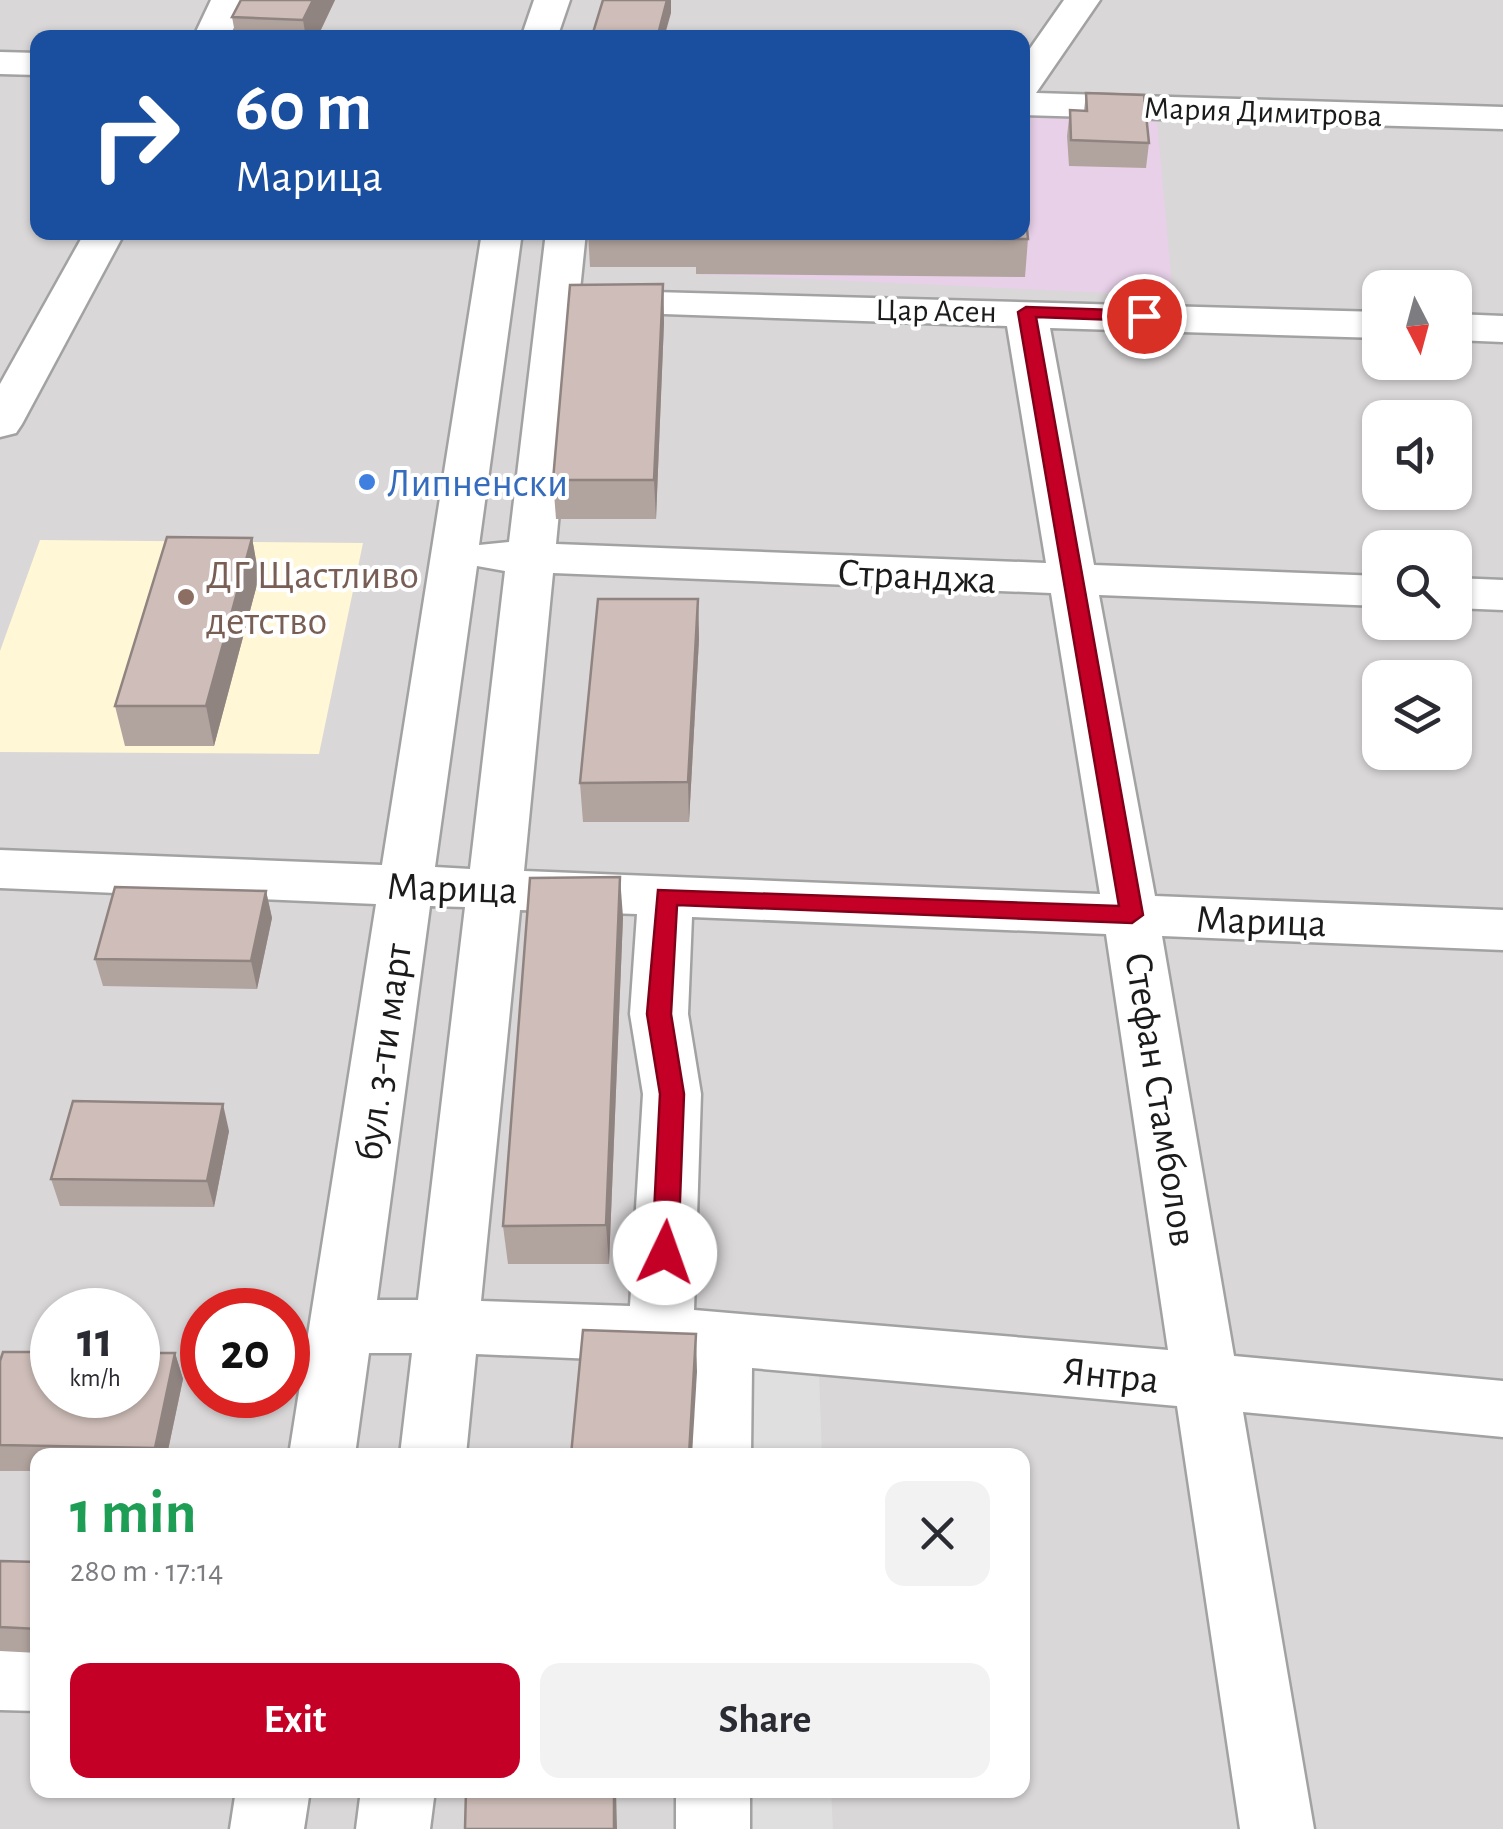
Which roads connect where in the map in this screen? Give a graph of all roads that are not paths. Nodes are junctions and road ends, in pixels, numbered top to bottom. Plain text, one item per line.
1 (230, 0) edge
2 (552, 0) edge
3 (1082, 0) edge
4 (215, 30) edge
5 (542, 30) edge
6 (0, 64) edge
7 (30, 64) edge
8 (1030, 75) edge
9 (1030, 104) edge
10 (1503, 118) edge
11 (102, 240) edge
12 (501, 240) edge
13 (565, 240) edge
14 (492, 300) junction
15 (559, 301) junction
16 (1026, 312) junction
17 (1362, 323) edge
18 (1472, 328) edge
19 (1503, 329) edge
20 (0, 424) edge
21 (455, 556) junction
22 (530, 557) junction
23 (1074, 582) junction
24 (1362, 590) edge
25 (1472, 594) edge
26 (1503, 595) edge
27 (0, 869) edge
28 (406, 885) junction
29 (494, 889) junction
30 (666, 896) junction
31 (1132, 915) junction
32 (1503, 930) edge
33 (446, 1325) junction
34 (342, 1326) junction
35 (691, 1335) junction
36 (1208, 1384) junction
37 (1503, 1408) edge
38 (323, 1448) edge
39 (435, 1448) edge
40 (716, 1448) edge
41 (0, 1678) edge
42 (30, 1678) edge
43 (272, 1798) edge
44 (397, 1798) edge
45 (713, 1798) edge
46 (268, 1829) edge
47 (394, 1829) edge
48 (713, 1829) edge
49 (1277, 1829) edge

1 - 4 street
2 - 5 street
3 - 8 street
6 - 7 street
9 - 10 street, Мария Димитрова
11 - 20 street
12 - 14 street, бул. 3-ти март
13 - 15 street
14 - 15 street, Цар Асен
14 - 21 street, бул. 3-ти март
15 - 16 street, Цар Асен
15 - 22 street
16 - 17 street, Цар Асен
16 - 23 street, Стефан Стамболов
18 - 19 street
21 - 22 street, Странджа
21 - 28 street, бул. 3-ти март
22 - 23 street, Странджа
22 - 29 street
23 - 24 street, Странджа
23 - 31 street, Стефан Стамболов
25 - 26 street
27 - 28 street, Марица
28 - 29 street, Марица
28 - 34 street, бул. 3-ти март
29 - 30 street, Марица
29 - 33 street
30 - 31 street, Марица
30 - 35 street
31 - 32 street, Марица
31 - 36 street, Стефан Стамболов
33 - 34 street, Янтра
33 - 35 street, Янтра
33 - 39 street
34 - 38 street, бул. 3-ти март
35 - 36 street, Янтра
35 - 40 street
36 - 37 street, Янтра
36 - 49 street, Стефан Стамболов
41 - 42 street
43 - 46 street
44 - 47 street
45 - 48 street

